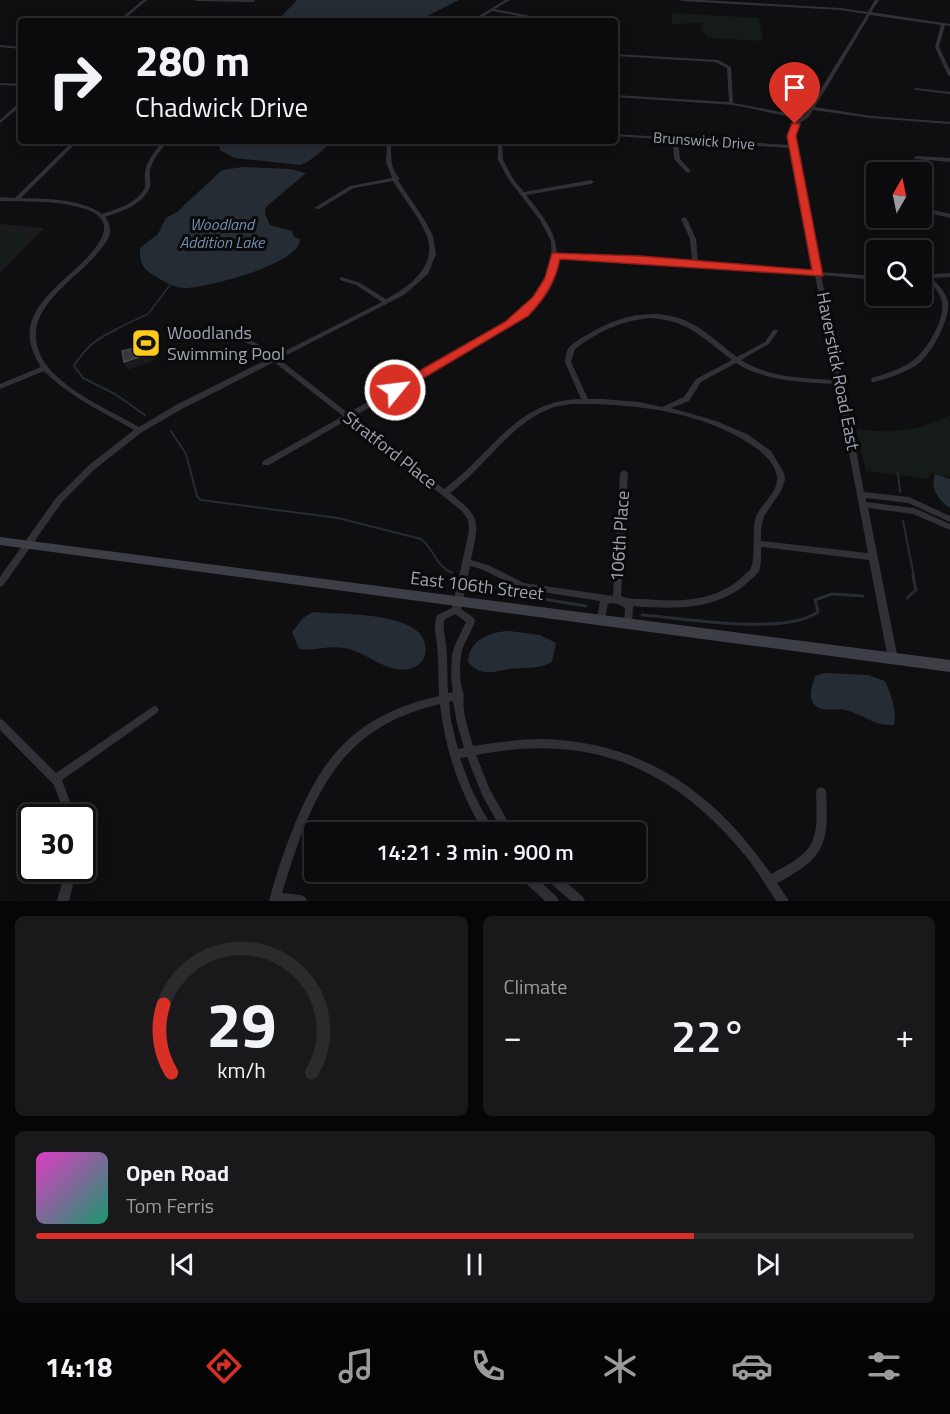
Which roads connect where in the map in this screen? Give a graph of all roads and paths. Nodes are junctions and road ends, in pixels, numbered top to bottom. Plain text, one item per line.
1 (145, 0) edge
2 (196, 0) edge
3 (508, 0) edge
4 (681, 0) edge
5 (687, 0) edge
6 (878, 0) edge
7 (253, 1) edge
8 (492, 10) junction
9 (870, 13) junction
10 (124, 18) edge
11 (478, 18) edge
12 (536, 18) edge
13 (943, 24) junction
14 (950, 25) edge
15 (0, 46) edge
16 (18, 48) edge
17 (618, 55) edge
18 (950, 75) edge
19 (0, 84) edge
20 (18, 85) edge
21 (917, 89) dead end
22 (950, 93) edge
23 (618, 96) edge
24 (731, 103) junction
25 (18, 107) edge
26 (812, 108) junction
27 (804, 118) junction
28 (0, 122) edge
29 (950, 123) edge
30 (618, 135) edge
31 (675, 139) junction
32 (73, 144) edge
33 (164, 144) edge
34 (388, 144) edge
35 (499, 144) edge
36 (793, 147) junction
37 (917, 158) dead end
38 (950, 160) edge
39 (688, 171) dead end
40 (397, 179) junction
41 (591, 182) dead end
42 (524, 194) junction
43 (0, 199) edge
44 (16, 200) junction
45 (317, 208) dead end
46 (932, 212) edge
47 (102, 216) junction
48 (950, 216) edge
49 (684, 219) dead end
50 (555, 255) junction
51 (695, 263) junction
52 (819, 273) junction
53 (950, 275) edge
54 (932, 276) edge
55 (866, 277) edge
56 (342, 279) dead end
57 (932, 284) edge
58 (386, 302) junction
59 (775, 330) dead end
60 (236, 338) dead end
61 (274, 359) junction
62 (735, 361) junction
63 (45, 368) junction
64 (874, 380) dead end
65 (840, 382) junction
66 (0, 387) edge
67 (687, 399) junction
68 (585, 401) junction
69 (663, 408) junction
70 (696, 414) junction
71 (348, 417) junction
72 (139, 430) junction
73 (266, 463) dead end
74 (624, 473) dead end
75 (445, 492) junction
76 (862, 495) junction
77 (864, 505) junction
78 (950, 519) edge
79 (950, 527) edge
80 (0, 541) edge
81 (759, 544) junction
82 (27, 545) junction
83 (873, 557) junction
84 (466, 562) junction
85 (0, 585) edge
86 (616, 598) junction
87 (457, 606) junction
88 (601, 620) junction
89 (628, 624) junction
90 (893, 659) junction
91 (950, 666) edge
92 (459, 695) junction
93 (442, 698) junction
94 (154, 710) dead end
95 (0, 723) edge
96 (471, 750) junction
97 (454, 754) junction
98 (55, 778) junction
99 (821, 792) dead end
100 (68, 804) edge
101 (484, 822) edge
102 (503, 822) edge
103 (770, 881) junction
104 (68, 882) edge
105 (533, 882) edge
106 (557, 882) edge
107 (275, 900) edge
108 (63, 901) edge
109 (301, 901) edge
110 (553, 901) edge
111 (579, 901) edge
112 (783, 901) edge

1 - 10 street
2 - 7 street
3 - 8 street
4 - 5 street
5 - 9 street
6 - 9 street, Haverstick Road East
8 - 11 street
8 - 12 street
9 - 13 street
9 - 26 street, Haverstick Road East
13 - 14 street
13 - 18 street
15 - 16 street
17 - 24 street
19 - 20 street
21 - 22 street
23 - 24 street
24 - 27 street
25 - 28 street
26 - 27 street, Haverstick Road East
26 - 29 street
27 - 36 street, Haverstick Road East
30 - 31 street, Brunswick Drive
31 - 36 street, Brunswick Drive
31 - 39 street
32 - 44 street
33 - 47 street
34 - 40 street
35 - 42 street
36 - 52 street, Haverstick Road East
37 - 38 street
40 - 45 street
40 - 58 street
41 - 42 street
42 - 50 street
43 - 44 street
44 - 47 street
46 - 48 street
47 - 63 street
49 - 51 street
50 - 51 street
50 - 71 street
51 - 52 street
52 - 55 street
52 - 65 street, Haverstick Road East
53 - 54 street
56 - 58 street
57 - 64 street
58 - 61 street
59 - 62 street
60 - 61 street, Stratford Place
61 - 71 street, Stratford Place
61 - 72 street
62 - 65 street
62 - 67 street
62 - 68 street
63 - 66 street
63 - 72 street
65 - 76 street, Haverstick Road East
67 - 69 street
67 - 70 street
68 - 69 street
68 - 75 street
69 - 70 street
70 - 81 street
71 - 73 street
71 - 75 street, Stratford Place
72 - 82 street
74 - 86 street, 106th Place
75 - 84 street, Stratford Place
76 - 77 street, Haverstick Road East
76 - 78 street
77 - 79 street
77 - 83 street, Haverstick Road East
80 - 82 street, East 106th Street
81 - 83 street
81 - 86 street
82 - 85 street
82 - 87 street, East 106th Street
83 - 90 street, Haverstick Road East
84 - 86 street
84 - 87 street, Stratford Place
86 - 88 street, 106th Place
86 - 89 street, 106th Place
87 - 88 street, East 106th Street
87 - 92 street
87 - 93 street
88 - 89 street, East 106th Street
89 - 90 street, East 106th Street
90 - 91 street, East 106th Street
92 - 93 street
92 - 96 street
93 - 97 street
93 - 107 street
94 - 98 street
95 - 98 street
96 - 97 street
96 - 102 street
96 - 103 street
97 - 101 street
98 - 100 street
99 - 103 street
103 - 112 street
104 - 108 street
105 - 110 street
106 - 111 street
107 - 109 street

